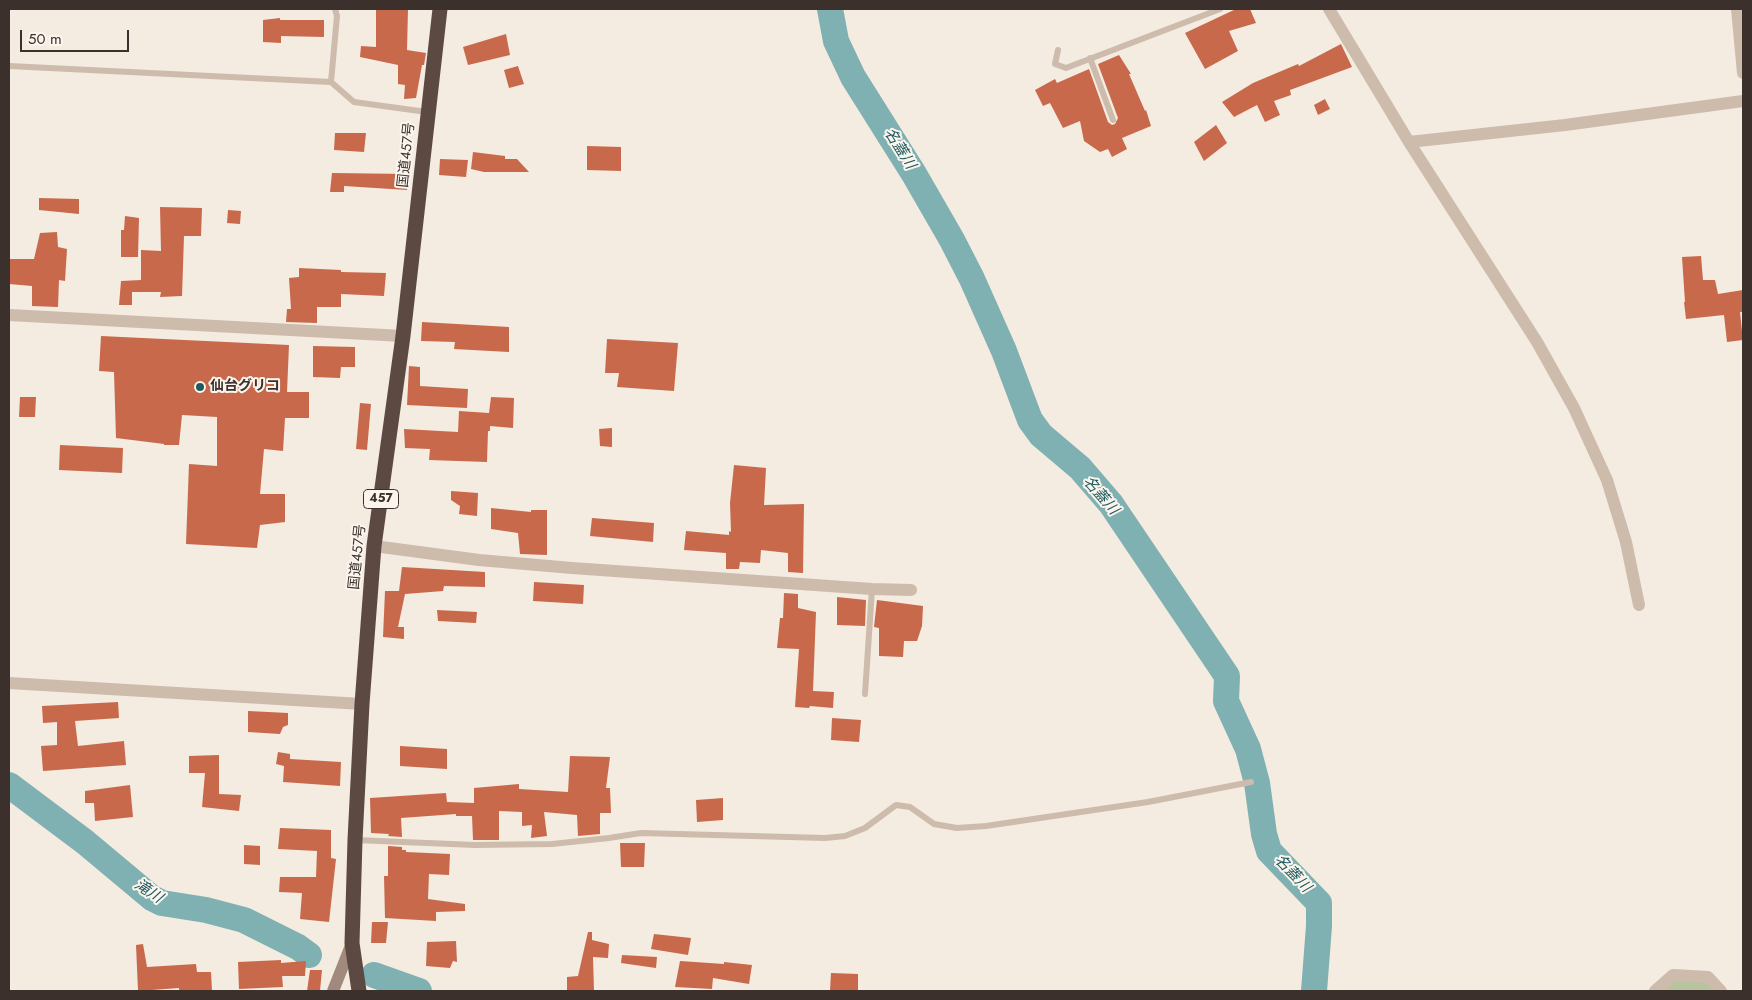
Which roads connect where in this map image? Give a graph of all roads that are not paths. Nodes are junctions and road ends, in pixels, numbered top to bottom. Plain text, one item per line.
1 (335, 9) edge
2 (440, 9) edge
3 (1220, 9) edge
4 (1329, 9) edge
5 (1736, 9) edge
6 (1058, 50) dead end
7 (1090, 58) junction
8 (9, 66) edge
9 (1743, 73) edge
10 (331, 82) junction
11 (1743, 101) edge
12 (428, 112) junction
13 (1114, 120) dead end
14 (1409, 142) junction
15 (9, 315) edge
16 (403, 336) junction
17 (374, 546) junction
18 (872, 588) junction
19 (911, 590) dead end
20 (1639, 605) dead end
21 (9, 683) edge
22 (865, 694) dead end
23 (362, 704) junction
24 (1251, 782) dead end
25 (355, 840) junction
26 (352, 943) junction
27 (333, 991) edge
28 (359, 991) edge
29 (1655, 991) edge
30 (1721, 991) edge

1 - 10 lane
2 - 12 highway, 国道457号 / 457
3 - 7 lane
4 - 14 street
5 - 9 street
6 - 7 lane
7 - 13 lane
8 - 10 lane
10 - 12 lane
11 - 14 street
12 - 16 highway, 国道457号 / 457
14 - 20 street
15 - 16 street
16 - 17 highway, 国道457号 / 457
17 - 18 street
17 - 23 highway, 国道457号 / 457
18 - 19 street
18 - 22 lane
21 - 23 street
23 - 25 highway, 国道457号 / 457
24 - 25 lane
25 - 26 highway, 国道457号 / 457
26 - 27 street
26 - 28 highway, 国道457号 / 457
29 - 30 street

